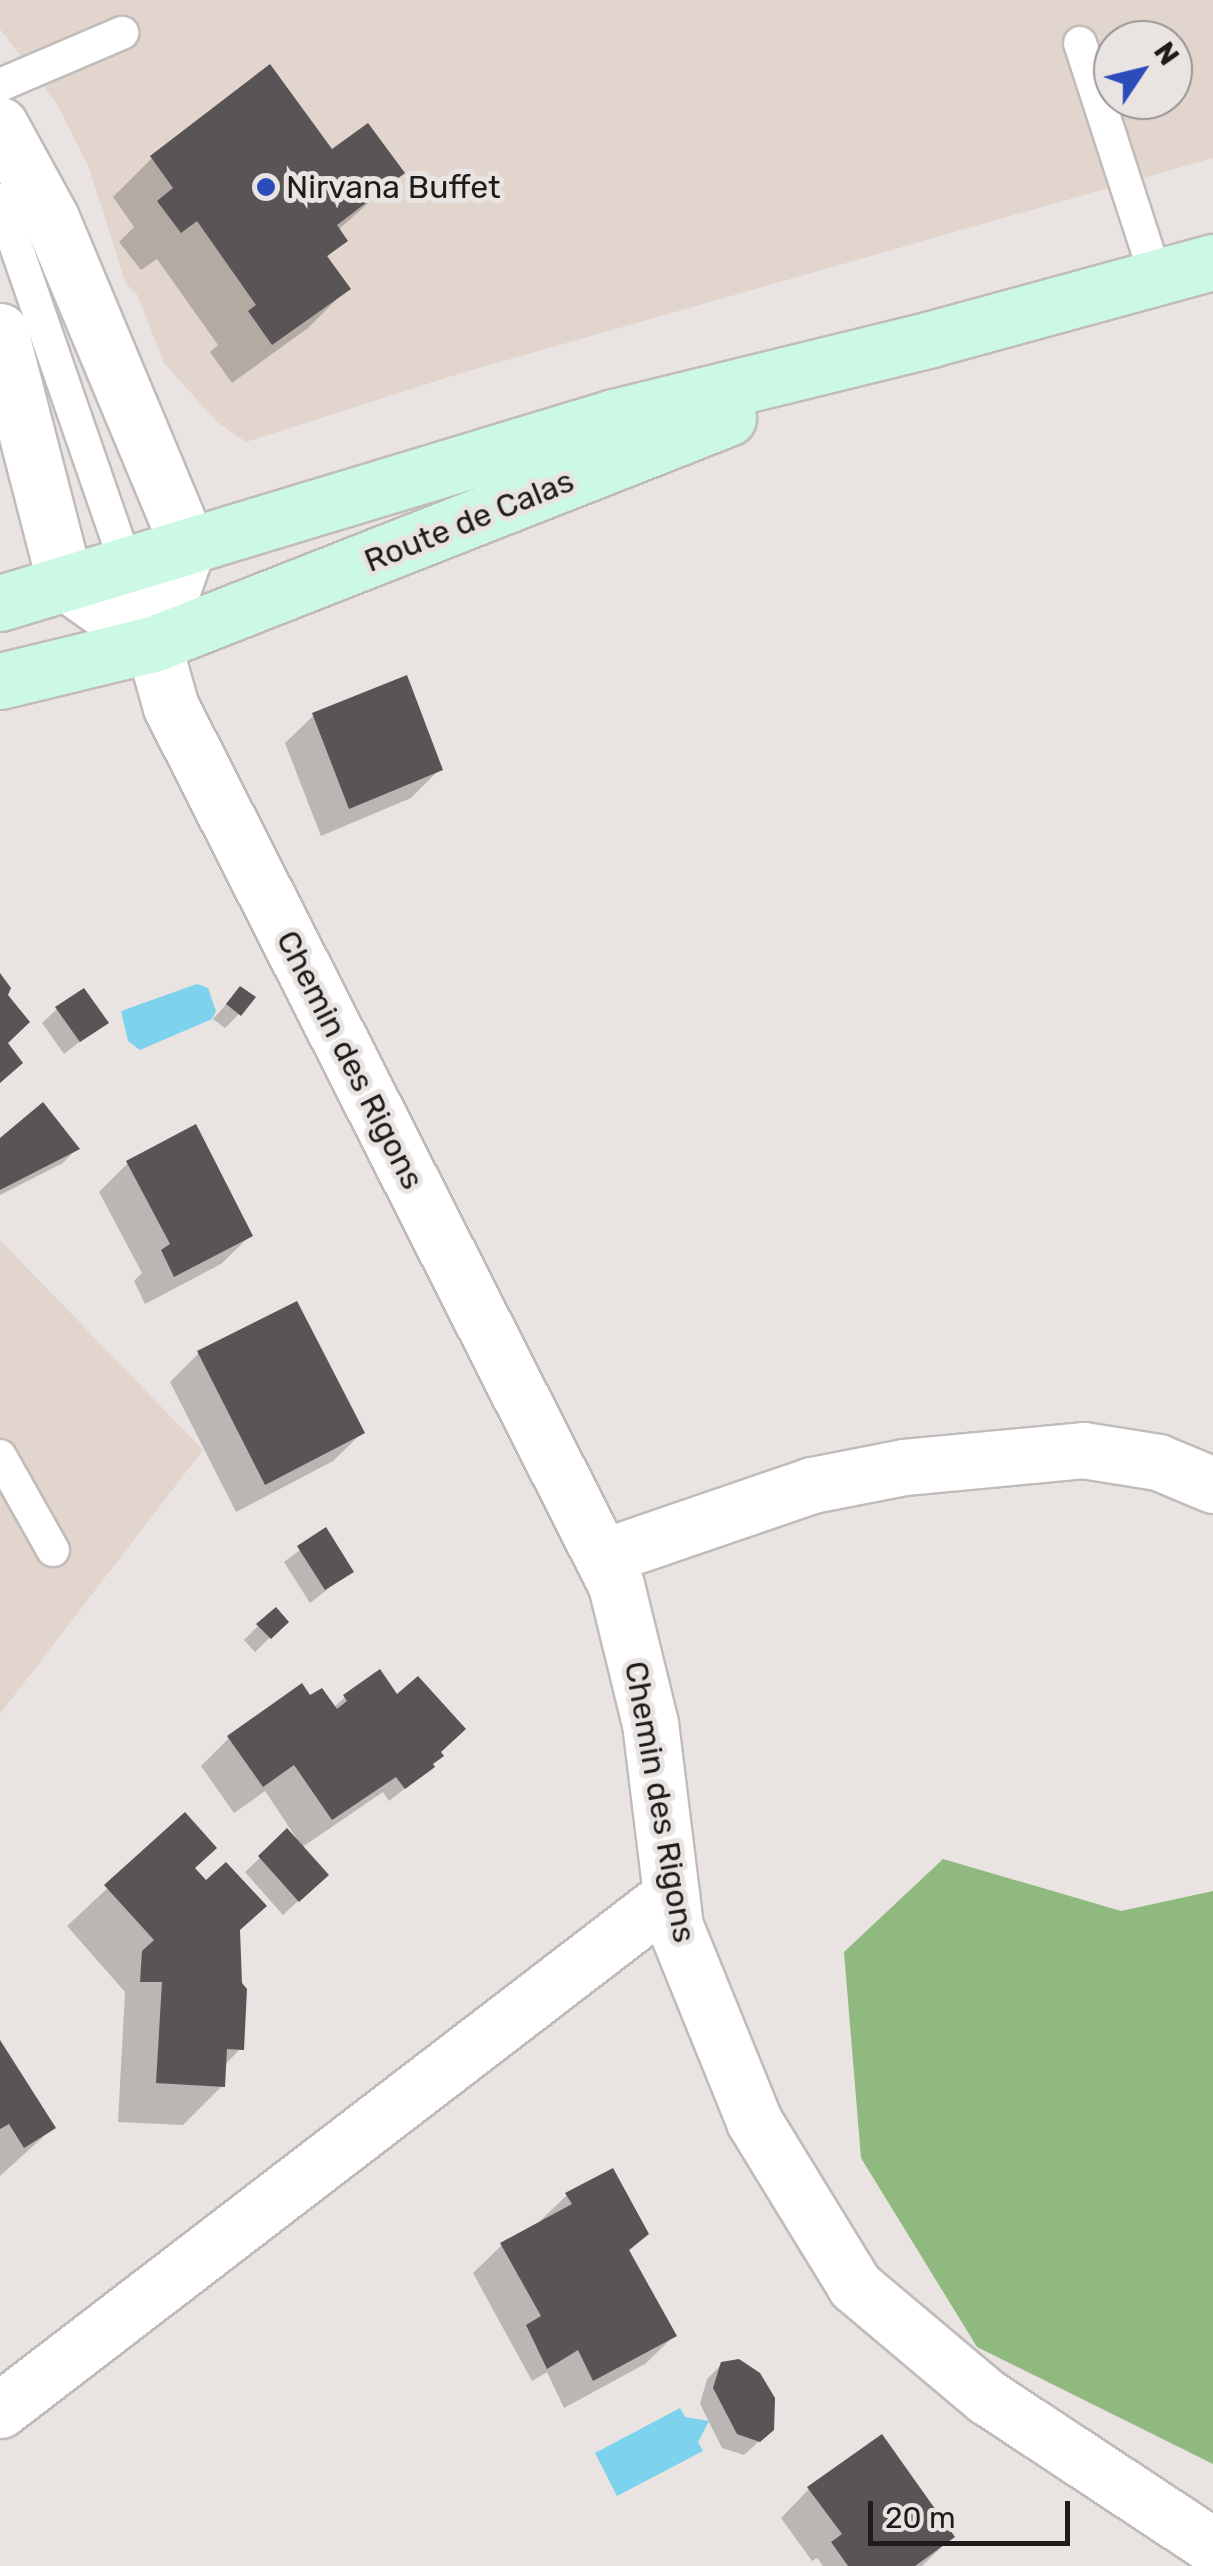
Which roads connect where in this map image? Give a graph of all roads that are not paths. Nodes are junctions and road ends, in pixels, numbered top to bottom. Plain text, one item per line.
1 (122, 33) dead end
2 (1080, 43) dead end
3 (0, 85) edge
4 (0, 125) edge
5 (0, 200) edge
6 (1213, 262) edge
7 (1156, 277) junction
8 (0, 330) edge
9 (931, 339) junction
10 (188, 545) junction
11 (126, 564) junction
12 (66, 582) junction
13 (0, 602) edge
14 (153, 644) junction
15 (0, 682) edge
16 (1213, 1444) edge
17 (1083, 1450) junction
18 (0, 1456) edge
19 (1213, 1485) edge
20 (54, 1550) dead end
21 (602, 1557) junction
22 (671, 1894) junction
23 (0, 2410) edge
24 (1213, 2546) edge

1 - 3 lane
2 - 7 lane
4 - 10 street
5 - 11 lane, Chemin des Rigons
6 - 7 main road, Route de Calas
7 - 9 main road, Route de Calas
8 - 12 street
9 - 10 main road, Route de Calas
9 - 14 main road, Route de Calas
10 - 11 main road, Route de Calas
10 - 14 street
11 - 12 main road, Route de Calas
11 - 14 lane, Chemin des Rigons
12 - 13 main road, Route de Calas
12 - 14 street
14 - 15 main road, Route de Calas
14 - 21 street, Chemin des Rigons
16 - 17 street
17 - 19 street
17 - 21 street
18 - 20 lane
21 - 22 street, Chemin des Rigons
22 - 23 street
22 - 24 street, Chemin des Rigons

